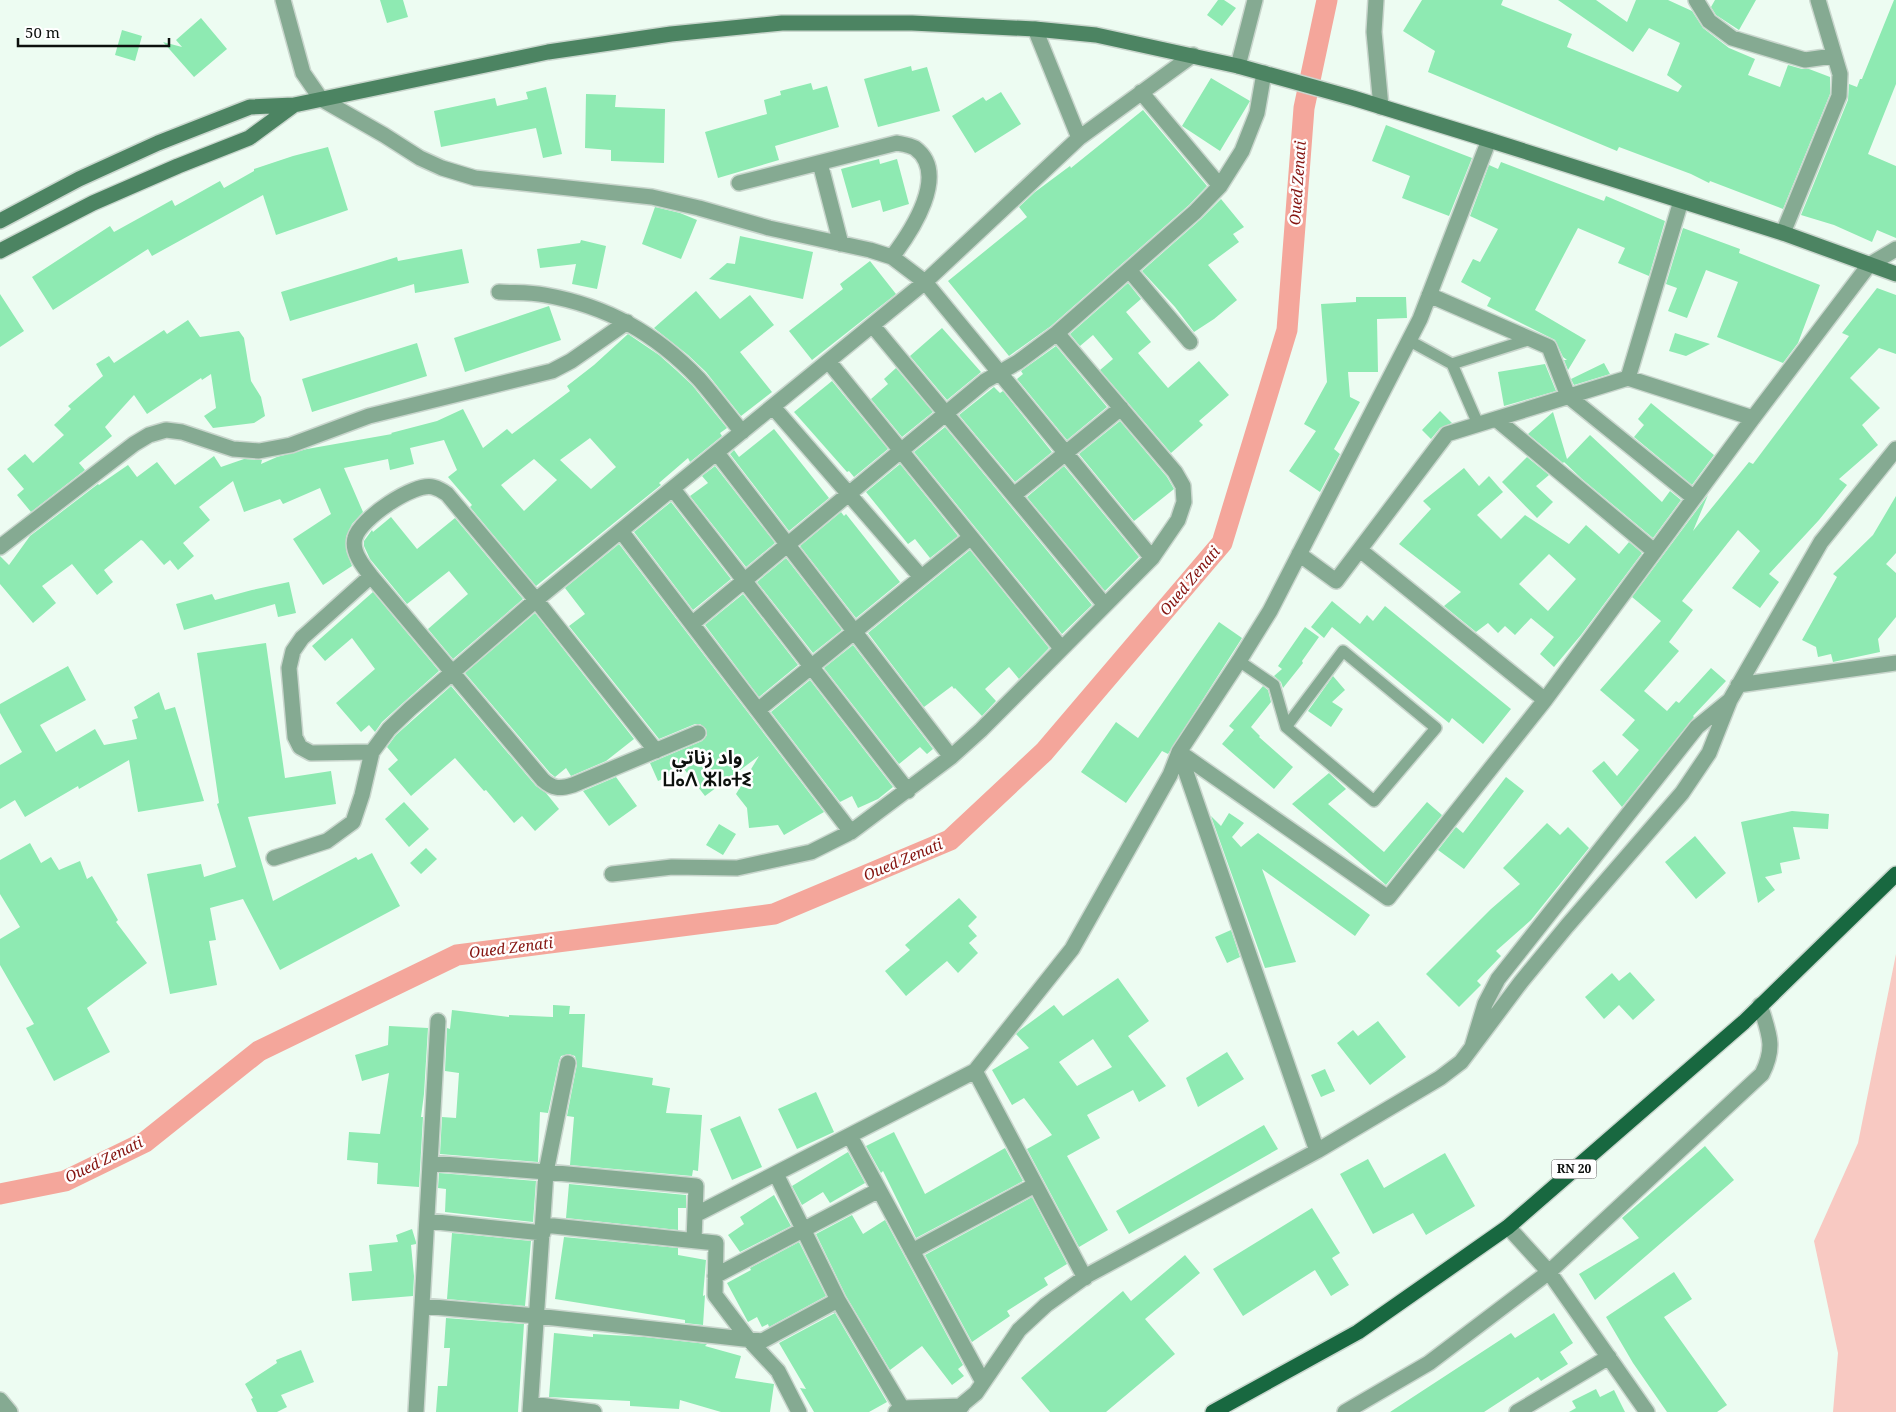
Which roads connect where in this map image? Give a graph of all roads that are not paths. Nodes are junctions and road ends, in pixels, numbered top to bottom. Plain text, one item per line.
1 (283, 0) edge
2 (1255, 0) edge
3 (1376, 0) edge
4 (1696, 0) edge
5 (1818, 0) edge
6 (1035, 29) junction
7 (1193, 55) junction
8 (1833, 56) junction
9 (1238, 66) junction
10 (1271, 75) junction
11 (1141, 92) junction
12 (321, 98) junction
13 (294, 105) junction
14 (1381, 107) junction
15 (1079, 138) junction
16 (1489, 140) junction
17 (820, 162) junction
18 (739, 183) dead end
19 (1220, 186) junction
20 (1681, 201) junction
21 (0, 221) edge
22 (1783, 233) junction
23 (841, 244) junction
24 (1896, 249) edge
25 (0, 250) edge
26 (892, 257) junction
27 (1869, 265) junction
28 (1129, 270) junction
29 (1896, 274) edge
30 (924, 282) junction
31 (499, 292) dead end
32 (1429, 295) junction
33 (628, 322) junction
34 (873, 326) junction
35 (1058, 333) junction
36 (1408, 340) junction
37 (1531, 340) junction
38 (1190, 342) dead end
39 (829, 362) junction
40 (1452, 364) junction
41 (998, 372) junction
42 (1628, 378) junction
43 (1568, 396) junction
44 (773, 407) junction
45 (1121, 408) junction
46 (946, 414) junction
47 (1753, 418) junction
48 (1496, 419) junction
49 (1478, 424) junction
50 (742, 432) junction
51 (901, 451) junction
52 (717, 453) junction
53 (1066, 453) junction
54 (1893, 457) edge
55 (673, 489) junction
56 (849, 494) junction
57 (1014, 496) junction
58 (1694, 498) junction
59 (621, 531) junction
60 (971, 537) junction
61 (788, 545) junction
62 (0, 547) edge
63 (1360, 550) junction
64 (1654, 552) junction
65 (1299, 554) junction
66 (1152, 558) junction
67 (370, 576) junction
68 (921, 577) junction
69 (744, 581) junction
70 (536, 600) junction
71 (1104, 604) junction
72 (693, 623) junction
73 (854, 632) junction
74 (1061, 648) junction
75 (1239, 661) junction
76 (1896, 663) edge
77 (812, 667) junction
78 (451, 672) junction
79 (1738, 685) junction
80 (1545, 700) junction
81 (1730, 700) junction
82 (758, 710) junction
83 (1286, 727) junction
84 (698, 733) dead end
85 (656, 750) junction
86 (372, 752) junction
87 (1179, 752) junction
88 (951, 757) junction
89 (908, 791) junction
90 (850, 832) junction
91 (274, 858) dead end
92 (612, 874) dead end
93 (1896, 874) edge
94 (1760, 1005) junction
95 (438, 1020) dead end
96 (1472, 1047) junction
97 (568, 1062) dead end
98 (975, 1072) junction
99 (850, 1136) junction
100 (1317, 1151) junction
101 (430, 1163) junction
102 (546, 1172) junction
103 (776, 1174) junction
104 (1035, 1185) junction
105 (879, 1190) junction
106 (695, 1215) junction
107 (427, 1221) junction
108 (1508, 1226) junction
109 (543, 1229) junction
110 (804, 1230) junction
111 (694, 1241) junction
112 (912, 1251) junction
113 (1549, 1272) junction
114 (715, 1276) junction
115 (1085, 1278) junction
116 (838, 1300) junction
117 (422, 1306) junction
118 (536, 1316) junction
119 (748, 1340) junction
120 (1609, 1356) junction
121 (983, 1382) junction
122 (0, 1400) edge
123 (531, 1408) edge
124 (958, 1409) edge
125 (899, 1410) edge
126 (10, 1412) edge
127 (416, 1412) edge
128 (594, 1412) edge
129 (799, 1412) edge
130 (1213, 1412) edge
131 (1345, 1412) edge
132 (1517, 1412) edge
133 (1647, 1412) edge

1 - 12 street
2 - 9 street
3 - 14 street
4 - 8 street
5 - 8 street
6 - 7 street
6 - 12 street
6 - 15 street
7 - 9 street
7 - 11 street
8 - 22 street
9 - 10 street
10 - 14 street
10 - 19 street
11 - 15 street
11 - 19 street
12 - 13 street
12 - 23 street
13 - 21 street
13 - 25 street
14 - 16 street
15 - 30 street
16 - 20 street
16 - 32 street
17 - 18 street
17 - 23 street
17 - 26 street
19 - 28 street
20 - 22 street
20 - 42 street
22 - 27 street
23 - 26 street
24 - 27 street
26 - 30 street
27 - 29 street
27 - 47 street
28 - 35 street
28 - 38 street
30 - 34 street
30 - 41 street
31 - 33 street
32 - 36 street
32 - 37 street
33 - 50 street
33 - 62 street
34 - 39 street
34 - 46 street
35 - 41 street
35 - 45 street
36 - 40 lane
36 - 65 street
37 - 40 lane
37 - 43 street
39 - 44 street
39 - 51 street
40 - 49 lane
41 - 46 street
41 - 53 street
42 - 43 street
42 - 47 street
43 - 48 street
43 - 58 street
44 - 50 street
44 - 56 street
45 - 53 street
45 - 66 street
46 - 51 street
46 - 57 street
47 - 58 street
48 - 49 street
48 - 64 street
49 - 63 street
50 - 52 street
51 - 56 street
51 - 60 street
52 - 55 street
52 - 61 street
53 - 57 street
53 - 66 street
54 - 79 street
55 - 59 street
55 - 69 street
56 - 61 street
56 - 68 street
57 - 71 street
58 - 64 street
59 - 70 street
59 - 72 street
60 - 68 street
60 - 74 street
61 - 69 street
61 - 73 street
63 - 65 street
63 - 80 street
64 - 80 street
65 - 75 street
66 - 71 street
67 - 70 street
67 - 78 street
67 - 86 street
68 - 73 street
69 - 72 street
69 - 77 street
70 - 78 street
70 - 85 street
71 - 74 street
72 - 82 street
73 - 77 street
73 - 88 street
74 - 88 street
75 - 83 lane
75 - 87 street
76 - 79 street
77 - 82 street
77 - 89 street
78 - 85 street
78 - 86 street
79 - 81 street
80 - 87 street
81 - 96 street
81 - 96 street
82 - 90 street
83 - 83 lane
84 - 85 street
86 - 91 street
87 - 98 street
87 - 100 street
88 - 89 street
89 - 90 street
90 - 92 street
93 - 94 main road, RN 20
94 - 108 main road, RN 20
94 - 113 street
95 - 101 street
96 - 100 street
97 - 102 street
98 - 99 street
98 - 104 street
99 - 103 street
99 - 105 street
100 - 115 street
101 - 102 street
101 - 107 street
102 - 106 street
102 - 109 street
103 - 106 street
103 - 110 street
104 - 112 street
104 - 115 street
105 - 110 street
105 - 112 street
106 - 111 street
107 - 109 street
107 - 117 street
108 - 113 street
108 - 130 main road, RN 20
109 - 111 street
109 - 118 street
110 - 114 street
110 - 116 street
111 - 114 street
112 - 121 street
113 - 120 street
113 - 131 street
114 - 119 street
115 - 121 street
116 - 119 street
116 - 125 street
117 - 118 street
117 - 127 street
118 - 119 street
118 - 123 street
119 - 129 street
120 - 132 street
120 - 133 street
121 - 124 street
122 - 126 street
123 - 128 street
124 - 125 street

